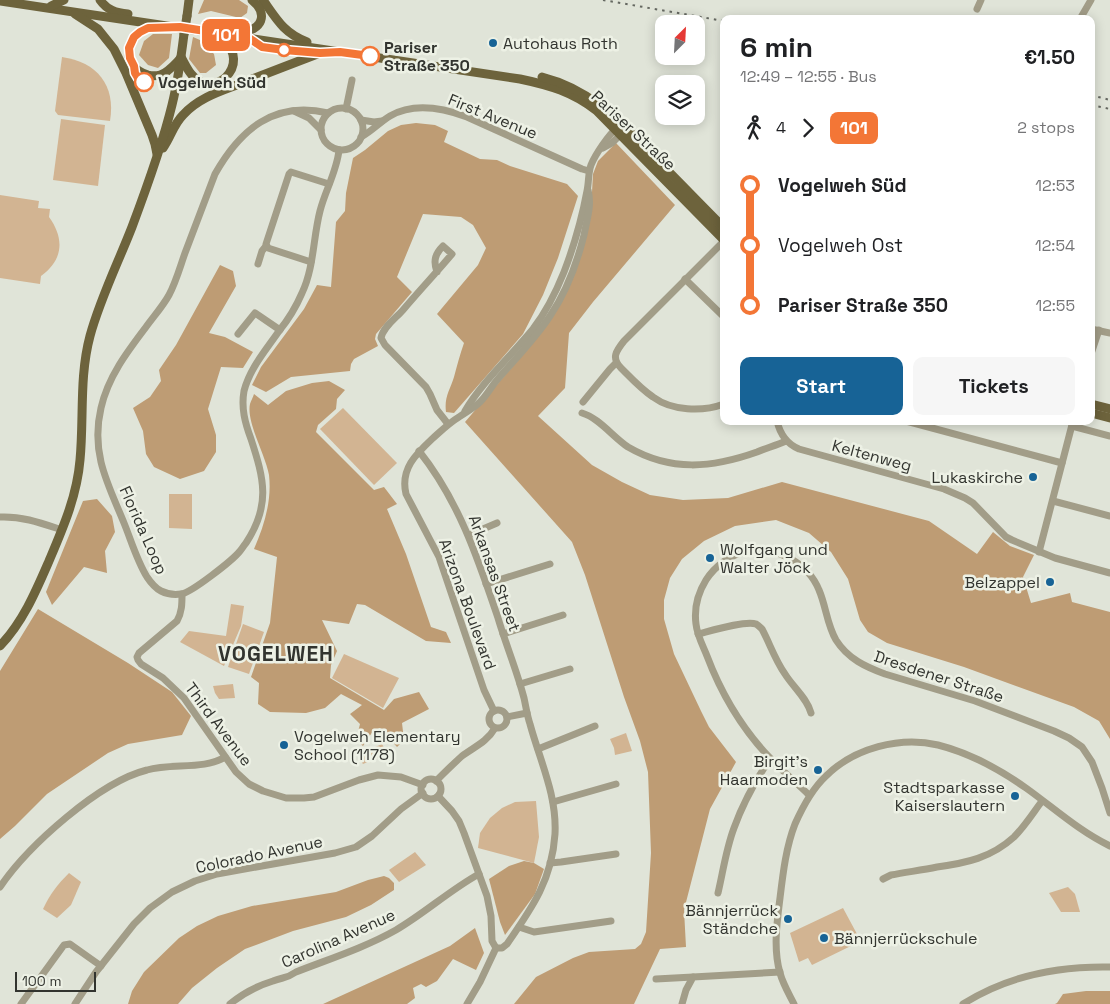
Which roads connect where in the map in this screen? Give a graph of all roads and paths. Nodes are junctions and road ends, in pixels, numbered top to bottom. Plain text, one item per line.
1 (12, 0) edge
2 (64, 0) edge
3 (100, 0) edge
4 (191, 0) edge
5 (252, 0) edge
6 (263, 0) edge
7 (981, 0) edge
8 (1091, 0) edge
9 (0, 1) edge
10 (51, 6) junction
11 (977, 9) dead end
12 (69, 11) junction
13 (1082, 15) edge
14 (184, 22) junction
15 (240, 32) junction
16 (213, 33) junction
17 (307, 42) junction
18 (340, 52) junction
19 (181, 57) junction
20 (352, 80) dead end
21 (346, 109) junction
22 (291, 110) junction
23 (328, 113) junction
24 (361, 120) junction
25 (384, 120) junction
26 (321, 130) junction
27 (620, 130) junction
28 (361, 137) junction
29 (339, 150) junction
30 (157, 156) junction
31 (589, 171) junction
32 (328, 184) junction
33 (588, 190) junction
34 (720, 224) edge
35 (720, 236) edge
36 (720, 244) edge
37 (266, 246) junction
38 (311, 262) junction
39 (258, 264) dead end
40 (437, 272) dead end
41 (685, 279) junction
42 (556, 291) junction
43 (560, 298) junction
44 (720, 313) edge
45 (1095, 329) edge
46 (280, 330) junction
47 (1110, 333) edge
48 (238, 334) dead end
49 (616, 363) junction
50 (584, 402) dead end
51 (720, 405) edge
52 (1095, 405) edge
53 (1110, 409) edge
54 (582, 413) dead end
55 (463, 414) junction
56 (1095, 414) edge
57 (1110, 418) edge
58 (448, 424) junction
59 (778, 425) edge
60 (921, 425) edge
61 (1072, 425) edge
62 (1078, 425) edge
63 (1110, 436) edge
64 (786, 441) junction
65 (419, 451) junction
66 (1062, 463) junction
67 (1053, 501) junction
68 (1110, 516) edge
69 (0, 518) edge
70 (497, 523) dead end
71 (62, 530) junction
72 (469, 535) junction
73 (1039, 552) junction
74 (550, 564) dead end
75 (1110, 573) edge
76 (486, 584) junction
77 (182, 594) junction
78 (563, 615) dead end
79 (503, 634) junction
80 (698, 634) junction
81 (0, 646) edge
82 (570, 669) dead end
83 (520, 684) junction
84 (494, 711) junction
85 (811, 712) dead end
86 (527, 713) junction
87 (507, 717) junction
88 (595, 726) dead end
89 (495, 728) junction
90 (538, 749) junction
91 (226, 757) junction
92 (770, 759) junction
93 (436, 780) junction
94 (616, 784) dead end
95 (422, 785) junction
96 (422, 793) junction
97 (809, 795) junction
98 (438, 796) junction
99 (1042, 801) junction
100 (553, 802) junction
101 (1110, 813) edge
102 (1110, 846) edge
103 (616, 854) dead end
104 (550, 863) junction
105 (479, 874) junction
106 (883, 878) dead end
107 (0, 887) edge
108 (718, 894) dead end
109 (611, 921) dead end
110 (519, 927) junction
111 (496, 948) junction
112 (101, 966) junction
113 (1110, 967) edge
114 (780, 972) junction
115 (693, 977) junction
116 (656, 979) dead end
117 (21, 1004) edge
118 (75, 1004) edge
119 (230, 1004) edge
120 (467, 1004) edge
121 (682, 1004) edge
122 (794, 1004) edge
123 (963, 1004) edge

1 - 10 main road, Pariser Straße
2 - 10 main road
3 - 14 main road
4 - 14 main road
5 - 15 main road
6 - 17 main road
7 - 11 street
8 - 13 street
9 - 12 main road, Pariser Straße
10 - 14 main road, Pariser Straße
12 - 14 main road, Pariser Straße
12 - 30 main road
14 - 15 main road, Pariser Straße
14 - 16 main road, Pariser Straße
14 - 19 main road
14 - 19 main road
15 - 17 main road, Pariser Straße
16 - 18 main road, Pariser Straße
16 - 19 main road
17 - 27 main road, Pariser Straße
18 - 27 main road, Pariser Straße
18 - 30 main road
19 - 30 main road
20 - 21 street
21 - 23 street
21 - 24 street
22 - 23 street, Florida Loop
22 - 26 street
22 - 77 street, Florida Loop
23 - 26 street
24 - 25 street, First Avenue
24 - 28 street
25 - 28 street, First Avenue
25 - 31 street, First Avenue
26 - 29 street
27 - 31 street, Arizona Boulevard
27 - 34 main road, Pariser Straße
27 - 35 main road, Pariser Straße
28 - 29 street
29 - 32 street
30 - 71 main road
31 - 33 street, Arizona Boulevard
32 - 37 street
32 - 38 street
33 - 42 street, Arizona Boulevard
33 - 43 street, Arizona Boulevard
36 - 41 street
37 - 38 street
37 - 39 street
38 - 46 street
40 - 58 street
41 - 44 street
41 - 49 street
42 - 43 street
42 - 55 street, Arizona Boulevard
43 - 55 street, Arizona Boulevard
45 - 47 street
46 - 48 street
46 - 77 street
49 - 50 street
49 - 51 street
52 - 53 main road
54 - 64 street
55 - 58 street, Arizona Boulevard
56 - 57 main road
58 - 65 street, Arizona Boulevard
59 - 64 street
60 - 66 street
61 - 66 street
62 - 63 street
64 - 73 street, Keltenweg
65 - 72 street, Arkansas Street
65 - 84 street, Arizona Boulevard
66 - 67 street
67 - 68 street
67 - 73 street
69 - 71 street
70 - 72 street
71 - 81 main road
72 - 76 street, Arkansas Street
73 - 75 street, Keltenweg
74 - 76 street
76 - 79 street, Arkansas Street
77 - 91 street, Third Avenue
78 - 79 street
79 - 83 street, Arkansas Street
80 - 85 street
80 - 92 street, Dresdener Straße
80 - 101 street, Dresdener Straße
82 - 83 street
83 - 86 street, Arkansas Street
84 - 87 street
84 - 89 street
86 - 87 street
86 - 90 street, Arkansas Street
87 - 89 street
88 - 90 street
89 - 93 street
90 - 100 street, Arkansas Street
91 - 95 street, Third Avenue
91 - 107 street
92 - 97 street, Dresdener Straße
92 - 108 street
93 - 95 street
93 - 98 street
94 - 100 street
95 - 96 street
96 - 98 street
96 - 112 street, Colorado Avenue
97 - 99 street
97 - 114 street
98 - 105 street
99 - 102 street
99 - 106 street
100 - 104 street, Arkansas Street
103 - 104 street
104 - 110 street, Arkansas Street
105 - 111 street
105 - 119 street, Carolina Avenue
109 - 110 street
110 - 111 street, Arkansas Street
111 - 120 street
112 - 117 street
112 - 118 street, Colorado Avenue
113 - 123 street
114 - 115 street
114 - 122 street
115 - 116 street
115 - 121 street

